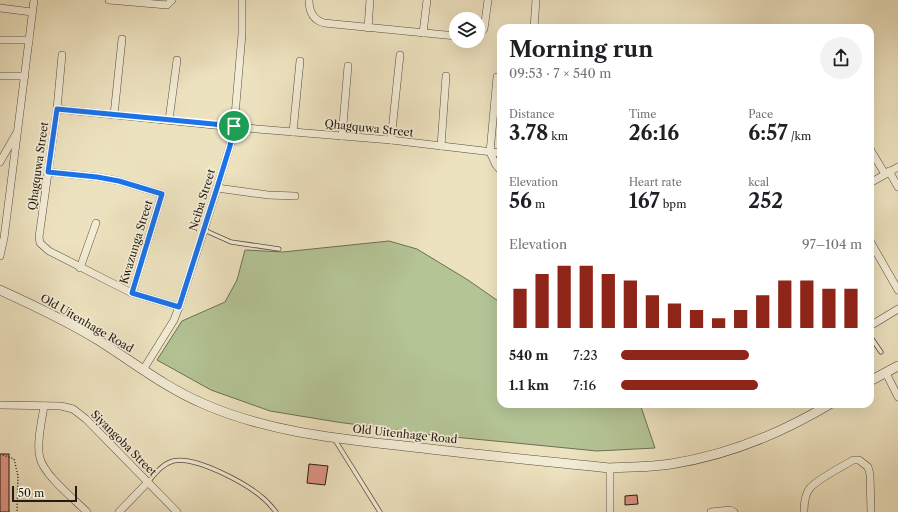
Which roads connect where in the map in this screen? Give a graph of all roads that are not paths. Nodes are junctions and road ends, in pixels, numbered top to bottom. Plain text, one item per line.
1 (34, 0) edge
2 (109, 0) edge
3 (172, 0) edge
4 (242, 0) edge
5 (309, 0) edge
6 (370, 0) edge
7 (427, 0) edge
8 (488, 0) edge
9 (536, 0) edge
10 (0, 8) edge
11 (32, 12) junction
12 (485, 21) edge
13 (534, 24) edge
14 (368, 28) junction
15 (423, 33) junction
16 (449, 35) edge
17 (122, 39) dead end
18 (0, 40) edge
19 (29, 40) junction
20 (62, 55) dead end
21 (400, 55) dead end
22 (177, 60) dead end
23 (300, 61) dead end
24 (348, 66) dead end
25 (0, 76) edge
26 (25, 76) junction
27 (446, 76) dead end
28 (497, 77) dead end
29 (57, 109) junction
30 (114, 115) junction
31 (169, 120) junction
32 (234, 126) junction
33 (18, 129) junction
34 (293, 132) junction
35 (342, 136) junction
36 (391, 140) junction
37 (441, 146) junction
38 (490, 152) junction
39 (497, 153) edge
40 (874, 155) edge
41 (0, 162) edge
42 (497, 166) edge
43 (898, 167) edge
44 (48, 172) junction
45 (887, 173) junction
46 (874, 181) edge
47 (898, 187) edge
48 (217, 188) junction
49 (295, 196) dead end
50 (96, 223) dead end
51 (204, 230) junction
52 (874, 248) edge
53 (279, 249) dead end
54 (0, 256) edge
55 (80, 268) junction
56 (0, 290) edge
57 (898, 290) edge
58 (132, 293) junction
59 (179, 307) junction
60 (898, 309) edge
61 (874, 324) edge
62 (874, 342) edge
63 (881, 352) dead end
64 (898, 366) edge
65 (143, 370) junction
66 (886, 373) junction
67 (874, 379) edge
68 (898, 397) edge
69 (0, 405) edge
70 (44, 406) junction
71 (823, 408) edge
72 (334, 439) junction
73 (610, 468) junction
74 (148, 482) junction
75 (87, 512) edge
76 (119, 512) edge
77 (177, 512) edge
78 (276, 512) edge
79 (380, 512) edge
80 (610, 512) edge
81 (710, 512) edge
82 (734, 512) edge
83 (804, 512) edge
84 (871, 512) edge

1 - 11 street
2 - 3 street
4 - 32 street, Nciba Street
5 - 14 street
6 - 14 street
7 - 15 street
8 - 12 street
9 - 13 street
10 - 11 street
11 - 19 street
14 - 15 street
15 - 16 street
17 - 30 street
18 - 19 street
19 - 26 street
20 - 29 street
21 - 36 street
22 - 31 street
23 - 34 street
24 - 35 street
25 - 26 street
26 - 33 street
27 - 37 street
28 - 38 street
29 - 30 street, Qhagquwa Street
29 - 44 street, Qhagquwa Street
30 - 31 street, Qhagquwa Street
31 - 32 street, Qhagquwa Street
32 - 34 street, Qhagquwa Street
32 - 48 street, Nciba Street
33 - 41 street
33 - 54 street
34 - 35 street, Qhagquwa Street
35 - 36 street, Qhagquwa Street
36 - 37 street, Qhagquwa Street
37 - 38 street, Qhagquwa Street
38 - 39 street, Qhagquwa Street
38 - 42 street
40 - 45 street
43 - 45 street
44 - 55 street, Qhagquwa Street
44 - 58 street, Kwazunga Street
45 - 46 street
45 - 47 street
48 - 49 street
48 - 51 street, Nciba Street
50 - 55 street
51 - 53 lane
51 - 59 street, Nciba Street
52 - 57 street
55 - 58 street, Qhagquwa Street
56 - 65 street, Old Uitenhage Road
58 - 59 street, Qhagquwa Street
59 - 65 street, Nciba Street
60 - 61 street
62 - 63 lane
64 - 66 street
65 - 72 street, Old Uitenhage Road
66 - 67 street
66 - 68 street
69 - 70 street, Siyangoba Street
70 - 74 street, Siyangoba Street
70 - 75 street
71 - 73 street, Old Uitenhage Road
72 - 73 street, Old Uitenhage Road
72 - 79 lane
73 - 80 street
74 - 76 street
74 - 77 street, Siyangoba Street
74 - 78 lane
81 - 82 street
83 - 84 street

